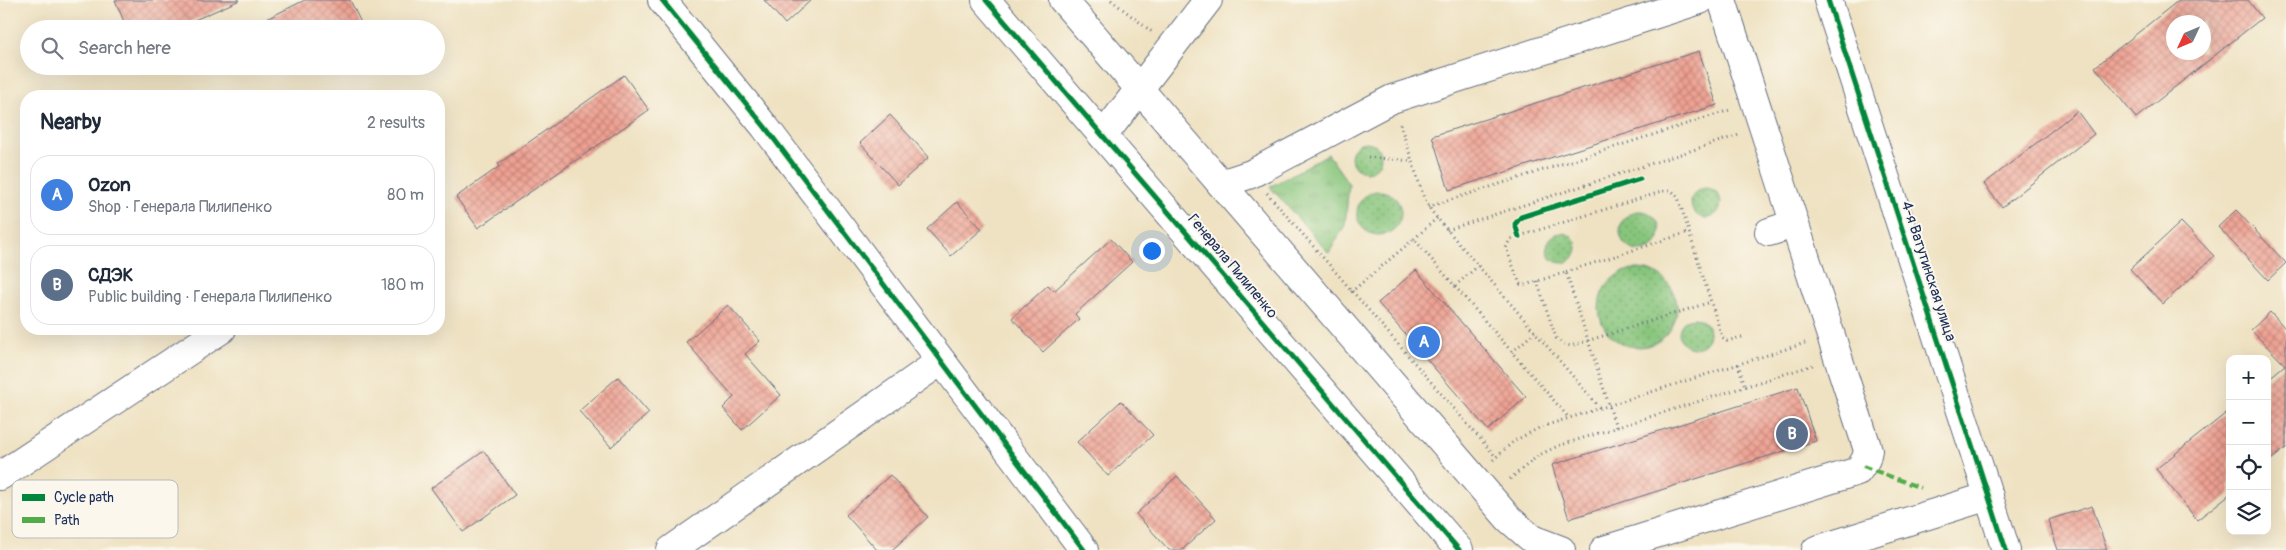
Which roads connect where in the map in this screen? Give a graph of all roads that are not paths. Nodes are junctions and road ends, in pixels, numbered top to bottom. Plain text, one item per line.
1 (662, 0) edge
2 (986, 0) edge
3 (1063, 0) edge
4 (1208, 0) edge
5 (1700, 0) edge
6 (1722, 0) edge
7 (1828, 0) edge
8 (1139, 88) junction
9 (1103, 136) junction
10 (1221, 184) junction
11 (213, 335) edge
12 (941, 361) junction
13 (0, 476) edge
14 (1989, 496) junction
15 (671, 550) edge
16 (1084, 550) edge
17 (1458, 550) edge
18 (1561, 550) edge
19 (1604, 550) edge
20 (1816, 550) edge
21 (2006, 550) edge

1 - 12 street
2 - 9 street, Генерала Пилипенко
3 - 8 street
4 - 8 street
5 - 10 street
6 - 19 street
7 - 14 street, 4-я Ватутинская улица
8 - 9 street
8 - 10 street
9 - 17 street, Генерала Пилипенко
10 - 18 street
11 - 13 street
12 - 15 street
12 - 16 street
14 - 20 street
14 - 21 street, 4-я Ватутинская улица

